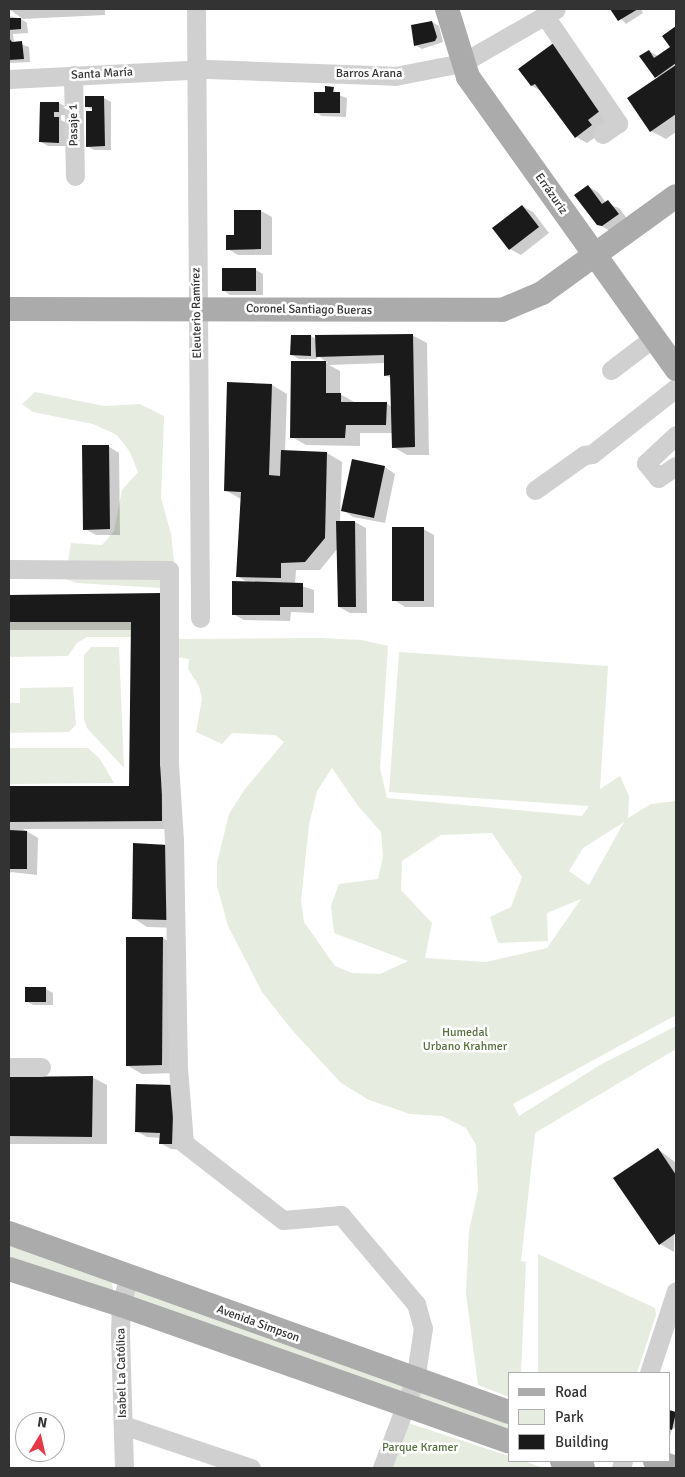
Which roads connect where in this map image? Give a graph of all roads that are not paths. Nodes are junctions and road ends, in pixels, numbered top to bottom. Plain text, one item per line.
1 (196, 9) edge
2 (447, 9) edge
3 (551, 12) edge
4 (462, 63) junction
5 (196, 69) junction
6 (73, 75) junction
7 (9, 79) edge
8 (602, 134) dead end
9 (75, 176) dead end
10 (676, 196) edge
11 (593, 255) junction
12 (9, 309) edge
13 (198, 309) junction
14 (653, 338) junction
15 (676, 369) edge
16 (611, 370) dead end
17 (676, 388) edge
18 (676, 435) edge
19 (676, 466) edge
20 (535, 490) dead end
21 (9, 568) edge
22 (200, 618) dead end
23 (9, 1067) edge
24 (41, 1067) dead end
25 (9, 1233) edge
26 (9, 1269) edge
27 (128, 1278) junction
28 (676, 1291) edge
29 (121, 1304) junction
30 (670, 1329) edge
31 (649, 1372) edge
32 (415, 1380) junction
33 (404, 1406) junction
34 (508, 1412) edge
35 (123, 1425) junction
36 (508, 1442) edge
37 (565, 1462) edge
38 (658, 1462) edge
39 (124, 1468) edge
40 (251, 1468) edge
41 (382, 1468) edge
42 (583, 1468) edge
43 (676, 1468) edge

1 - 5 street, Eleuterio Ramírez
2 - 4 main road, Errázuriz
3 - 4 street, Barros Arana
3 - 8 street
4 - 5 street, Barros Arana
4 - 11 main road, Errázuriz
5 - 6 street, Santa María
5 - 13 street, Eleuterio Ramírez
6 - 7 street, Santa María
6 - 9 street, Pasaje 1
10 - 11 main road, Coronel Santiago Bueras
11 - 13 main road, Coronel Santiago Bueras
11 - 14 main road, Errázuriz
12 - 13 main road, Coronel Santiago Bueras
13 - 22 street, Eleuterio Ramírez
14 - 15 main road, Errázuriz
14 - 16 street
17 - 20 street
18 - 19 street
21 - 32 street
23 - 24 street
25 - 27 main road, Avenida Simpson
26 - 29 main road
27 - 29 street, Isabel La Católica
27 - 32 main road, Avenida Simpson
28 - 30 street
29 - 33 main road
29 - 35 street, Isabel La Católica
30 - 31 street
32 - 33 street
32 - 34 main road, Avenida Simpson
33 - 36 main road
33 - 41 street
35 - 39 street, Isabel La Católica
35 - 40 street
37 - 42 main road
38 - 43 main road

